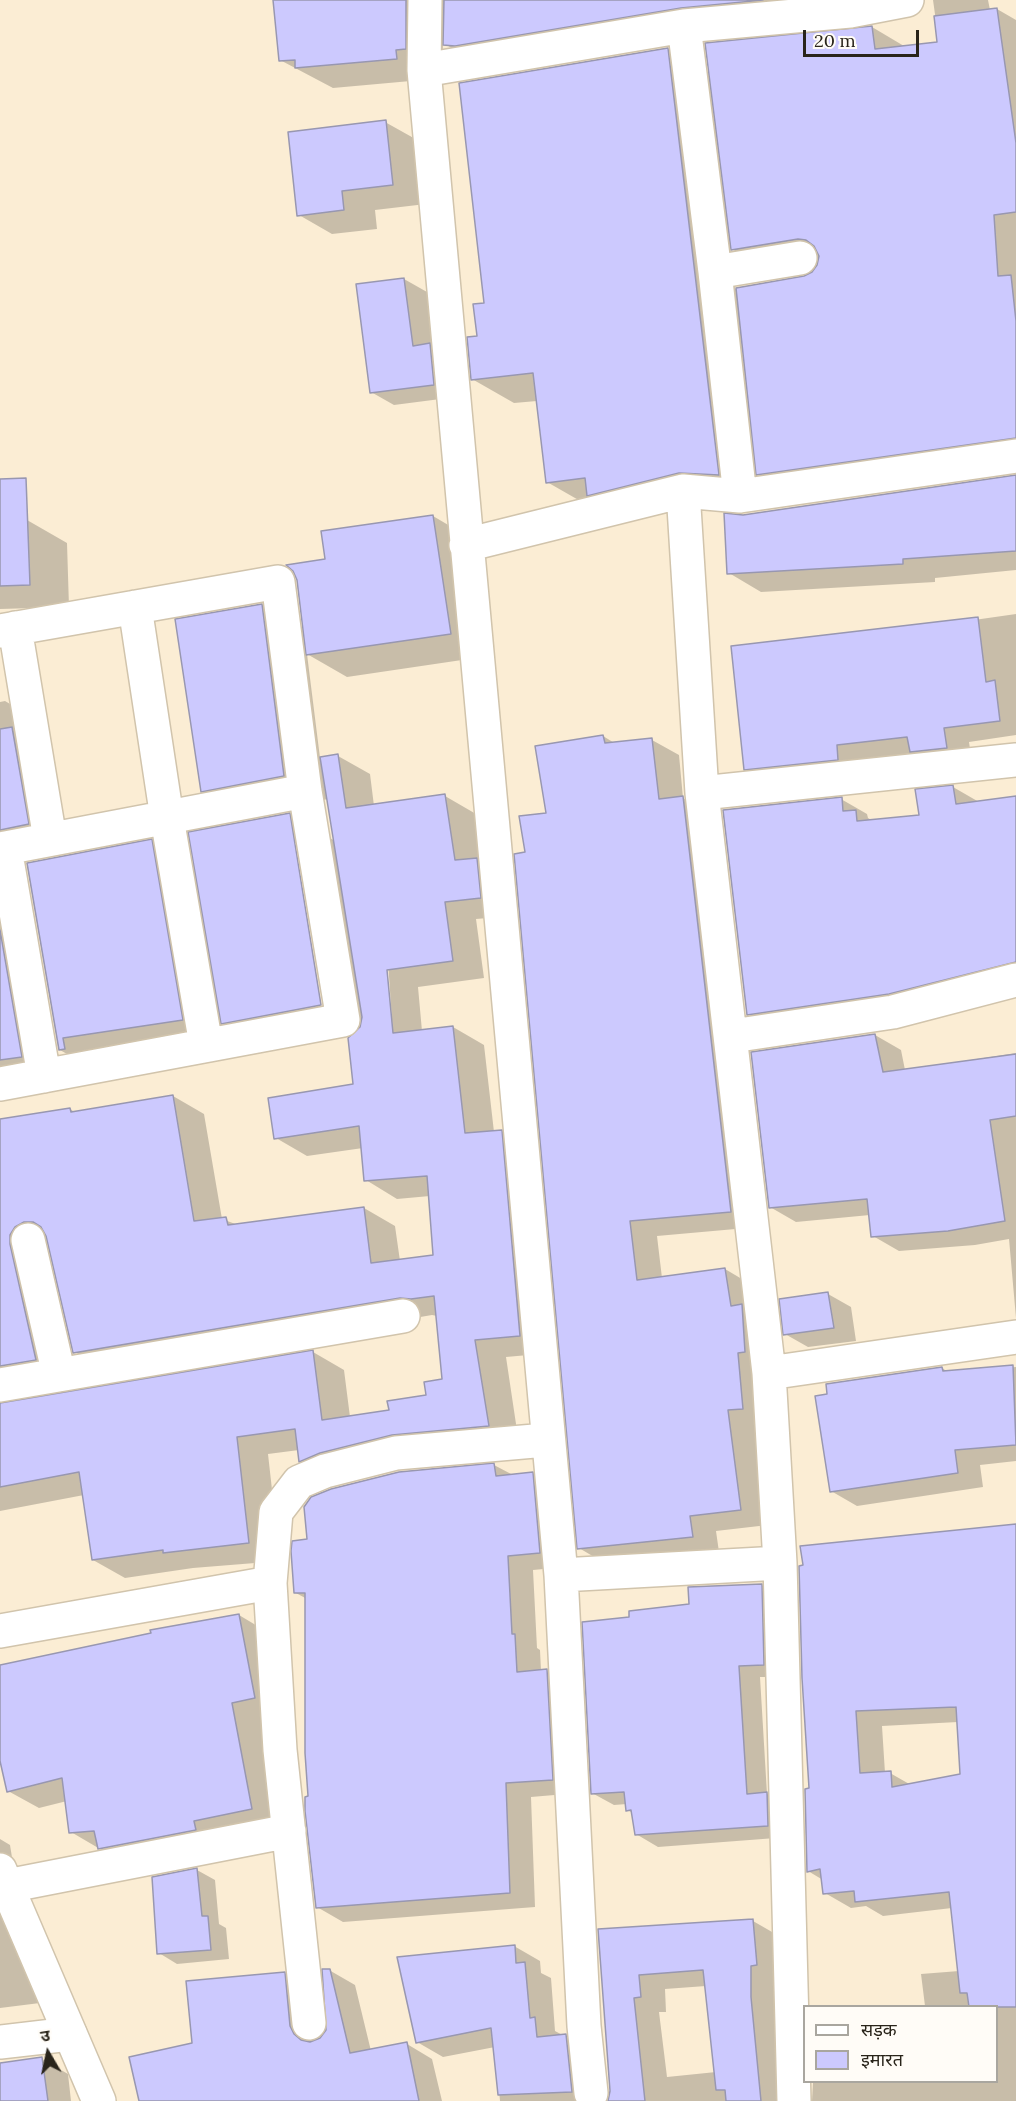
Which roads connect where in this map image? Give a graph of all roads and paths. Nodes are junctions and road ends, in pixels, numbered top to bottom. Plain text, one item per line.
1 (425, 0) edge
2 (907, 0) edge
3 (850, 5) edge
4 (684, 26) junction
5 (424, 70) junction
6 (800, 258) dead end
7 (715, 272) junction
8 (1016, 456) edge
9 (683, 491) junction
10 (740, 496) junction
11 (466, 545) junction
12 (135, 607) junction
13 (8, 630) edge
14 (1016, 760) edge
15 (305, 791) junction
16 (702, 793) junction
17 (167, 818) junction
18 (50, 839) junction
19 (2, 848) edge
20 (1016, 980) edge
21 (732, 1036) junction
22 (206, 1045) junction
23 (44, 1076) junction
24 (0, 1084) edge
25 (28, 1240) dead end
26 (403, 1316) dead end
27 (1016, 1337) edge
28 (769, 1373) junction
29 (58, 1375) junction
30 (0, 1385) edge
31 (546, 1440) junction
32 (780, 1563) junction
33 (561, 1575) junction
34 (270, 1583) junction
35 (0, 1631) edge
36 (289, 1831) junction
37 (3, 1878) edge
38 (309, 2023) dead end
39 (70, 2034) junction
40 (0, 2042) edge
41 (591, 2093) dead end
42 (99, 2101) edge
43 (794, 2101) edge

1 - 5 street
2 - 3 street
3 - 4 street
4 - 5 street
4 - 7 street
5 - 11 street
6 - 7 street
7 - 10 street
8 - 10 street
9 - 10 street
9 - 11 street
9 - 16 street
11 - 31 street
12 - 13 street
12 - 15 street
12 - 17 street
13 - 18 street
14 - 16 street
15 - 17 street
15 - 22 street
16 - 21 street
17 - 18 street
17 - 22 street
18 - 19 street
19 - 23 street
20 - 21 street
21 - 28 street
22 - 23 street
23 - 24 street
25 - 29 street
26 - 29 street
27 - 28 street
28 - 32 street
29 - 30 street
31 - 33 street
31 - 34 street
32 - 33 street
32 - 43 street
33 - 41 street
34 - 35 street
34 - 36 street
36 - 37 street
36 - 38 street
37 - 39 street
39 - 40 street
39 - 42 street

